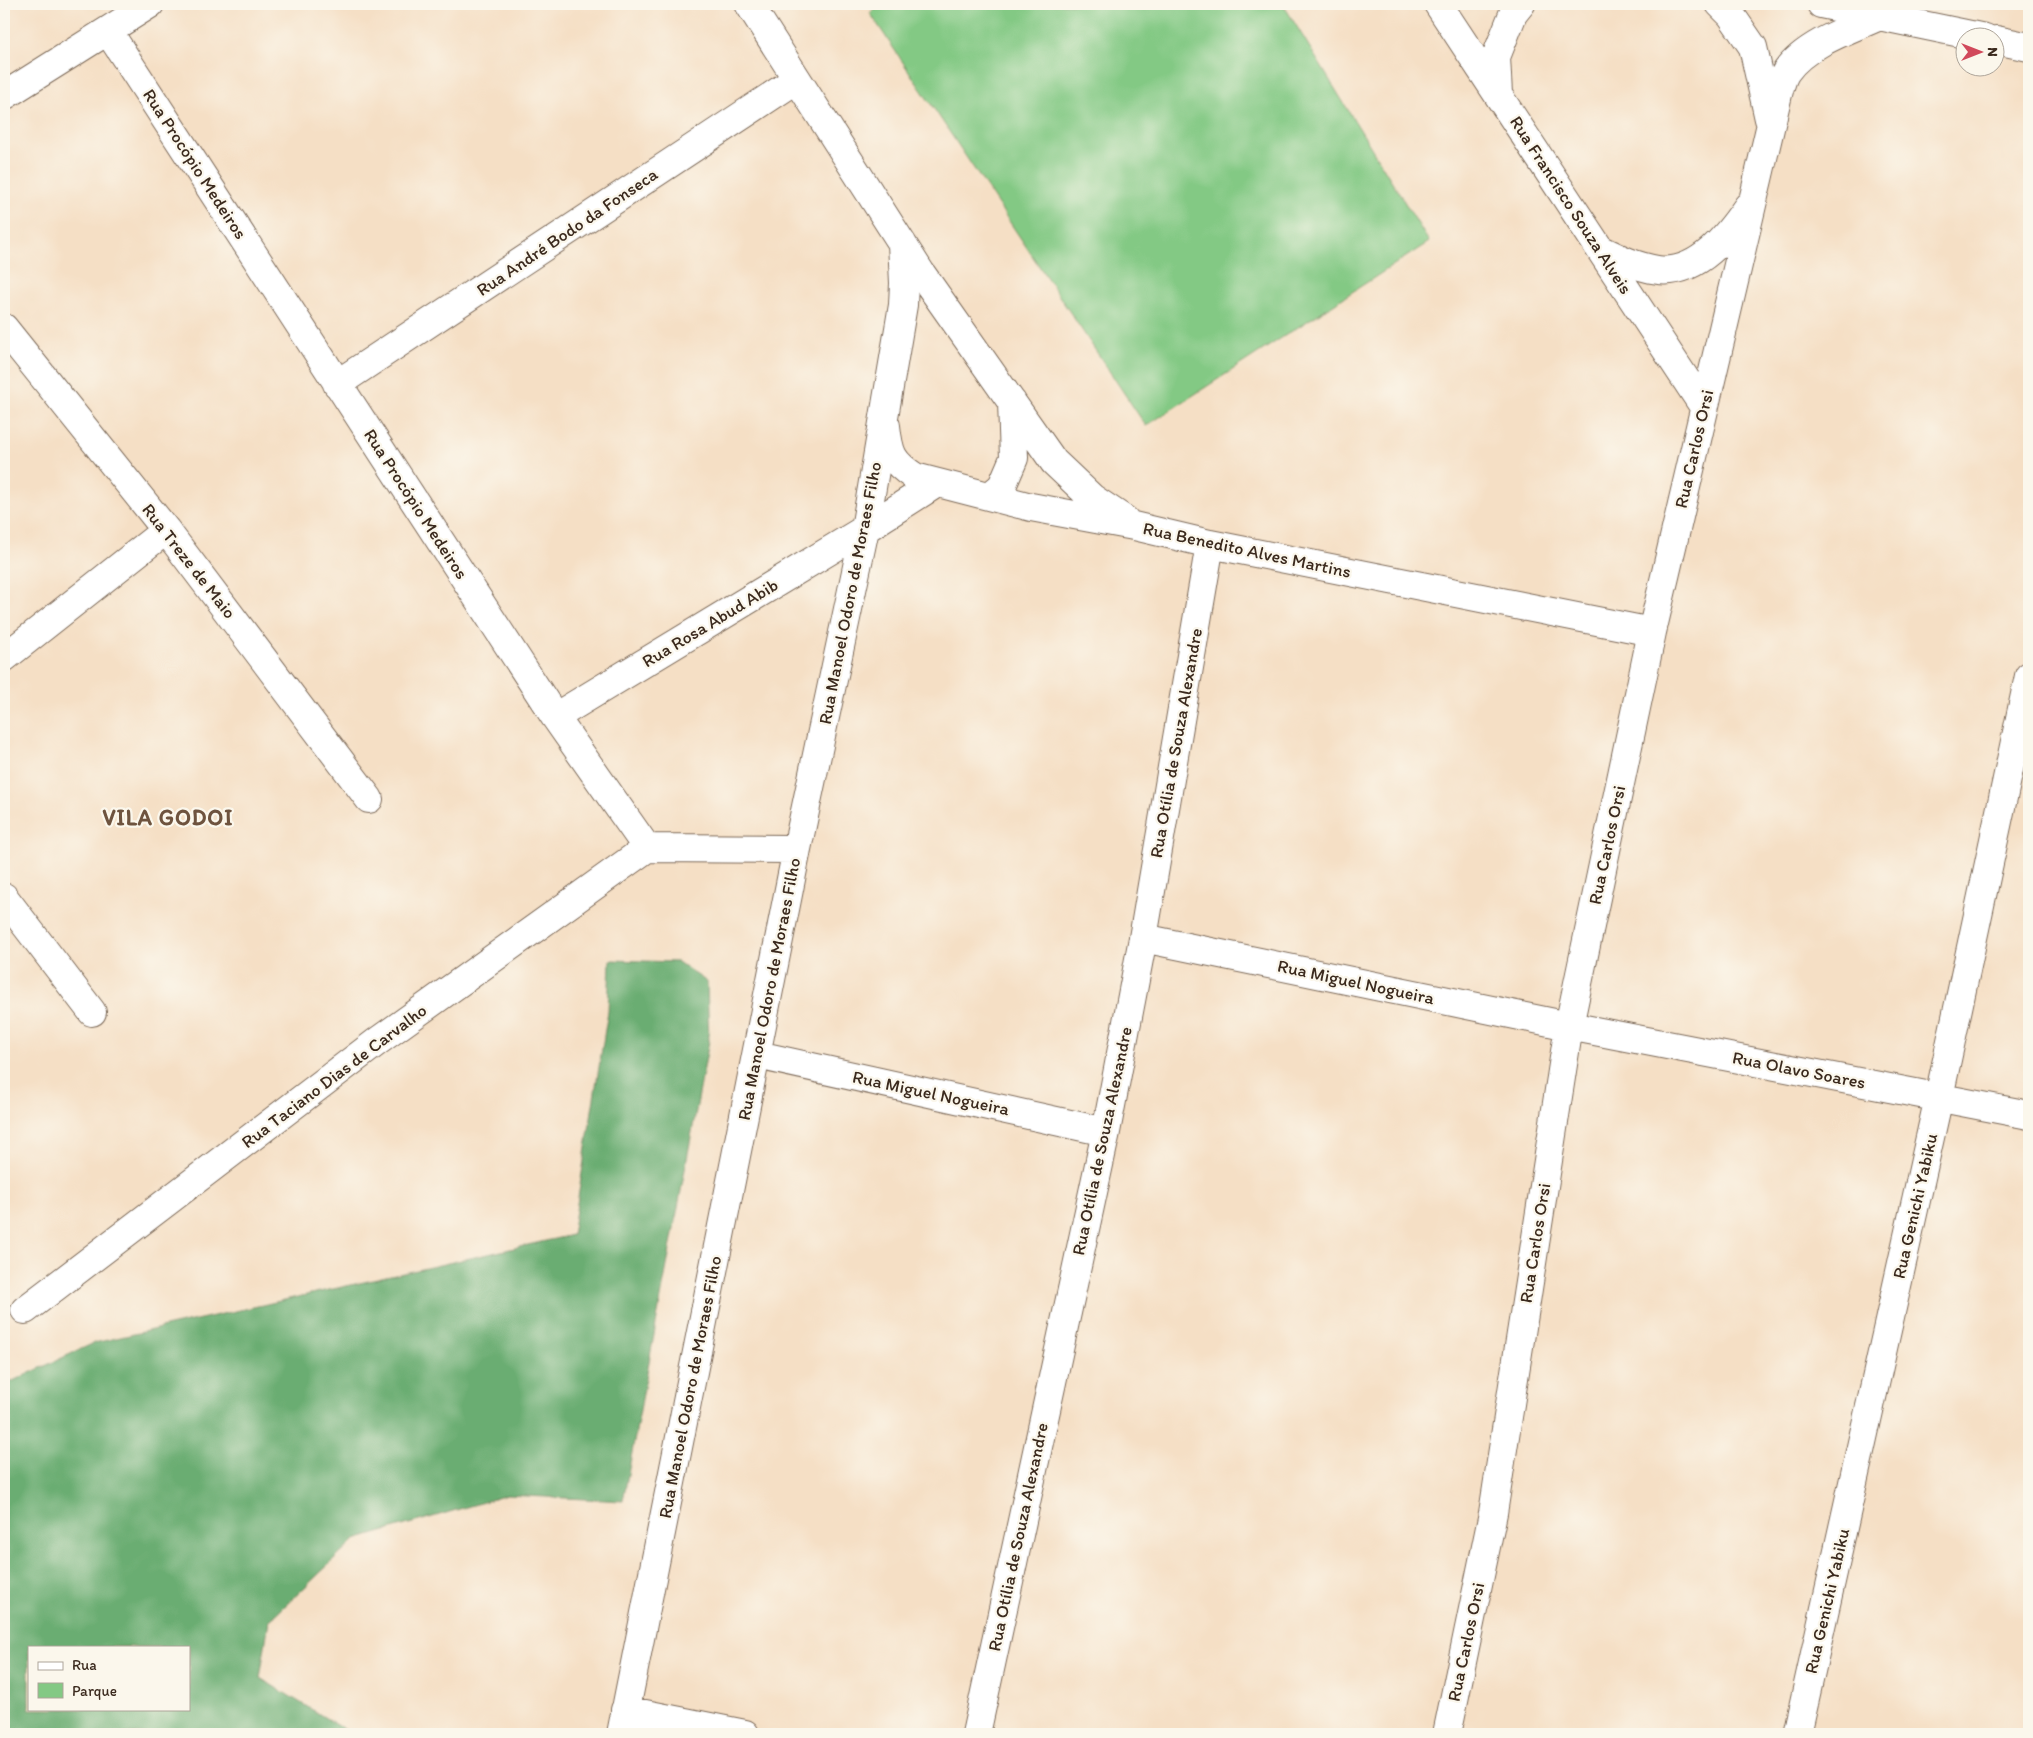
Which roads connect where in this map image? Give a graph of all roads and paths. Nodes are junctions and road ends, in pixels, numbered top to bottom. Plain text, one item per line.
1 (150, 4) edge
2 (749, 4) edge
3 (1438, 4) edge
4 (1521, 4) edge
5 (1720, 4) edge
6 (1821, 4) edge
7 (1920, 14) edge
8 (1880, 16) junction
9 (1957, 28) edge
10 (108, 31) junction
11 (2006, 42) edge
12 (2029, 46) edge
13 (797, 79) junction
14 (1498, 95) junction
15 (4, 96) edge
16 (1771, 125) junction
17 (1753, 199) junction
18 (902, 243) junction
19 (1600, 249) junction
20 (944, 305) junction
21 (900, 325) junction
22 (4, 328) edge
23 (337, 384) junction
24 (1012, 402) junction
25 (1704, 407) junction
26 (885, 415) junction
27 (937, 483) junction
28 (990, 496) junction
29 (1134, 526) junction
30 (865, 529) junction
31 (166, 530) junction
32 (1210, 544) junction
33 (1652, 632) junction
34 (4, 658) edge
35 (2029, 676) edge
36 (555, 717) junction
37 (369, 798) dead end
38 (648, 848) junction
39 (797, 849) junction
40 (4, 897) edge
41 (1143, 938) junction
42 (92, 1012) dead end
43 (1569, 1026) junction
44 (757, 1055) junction
45 (1939, 1097) junction
46 (2029, 1115) edge
47 (1106, 1132) junction
48 (25, 1310) dead end
49 (623, 1722) edge
50 (745, 1734) edge
51 (976, 1734) edge
52 (1447, 1734) edge
53 (1797, 1734) edge

1 - 10 street
2 - 13 street
3 - 14 street, Rua Francisco Souza Alveis
4 - 14 street
5 - 16 street
6 - 8 street
7 - 8 street
7 - 9 street
8 - 16 street, Rua Carlos Orsi
10 - 15 street
10 - 23 street, Rua Procópio Medeiros
11 - 12 street
13 - 18 street
13 - 23 street, Rua André Bodo da Fonseca
14 - 19 street, Rua Francisco Souza Alveis
16 - 17 street, Rua Carlos Orsi
17 - 19 street
17 - 25 street, Rua Carlos Orsi
18 - 20 street
18 - 21 street, Rua Manoel Odoro de Moraes Filho
19 - 25 street, Rua Francisco Souza Alveis
20 - 21 street
20 - 24 street
21 - 26 street, Rua Manoel Odoro de Moraes Filho
22 - 31 street, Rua Treze de Maio
23 - 36 street, Rua Procópio Medeiros
24 - 28 street
24 - 29 street
25 - 33 street, Rua Carlos Orsi
26 - 27 street, Rua Benedito Alves Martins
26 - 30 street, Rua Manoel Odoro de Moraes Filho
27 - 28 street, Rua Benedito Alves Martins
27 - 30 street, Rua Rosa Abud Abib
28 - 29 street, Rua Benedito Alves Martins
29 - 32 street, Rua Benedito Alves Martins
30 - 36 street, Rua Rosa Abud Abib
30 - 39 street, Rua Manoel Odoro de Moraes Filho
31 - 34 street
31 - 37 street, Rua Treze de Maio
32 - 33 street, Rua Benedito Alves Martins
32 - 41 street, Rua Otília de Souza Alexandre
33 - 43 street, Rua Carlos Orsi
35 - 45 street, Rua Genichi Yabiku
36 - 38 street, Rua Procópio Medeiros
38 - 39 street
38 - 48 street, Rua Taciano Dias de Carvalho
39 - 44 street, Rua Manoel Odoro de Moraes Filho
40 - 42 street
41 - 43 street, Rua Miguel Nogueira
41 - 47 street, Rua Otília de Souza Alexandre
43 - 45 street, Rua Olavo Soares
43 - 52 street, Rua Carlos Orsi
44 - 47 street, Rua Miguel Nogueira
44 - 49 street, Rua Manoel Odoro de Moraes Filho
45 - 46 street, Rua Olavo Soares
45 - 53 street, Rua Genichi Yabiku
47 - 51 street, Rua Otília de Souza Alexandre
49 - 50 street

